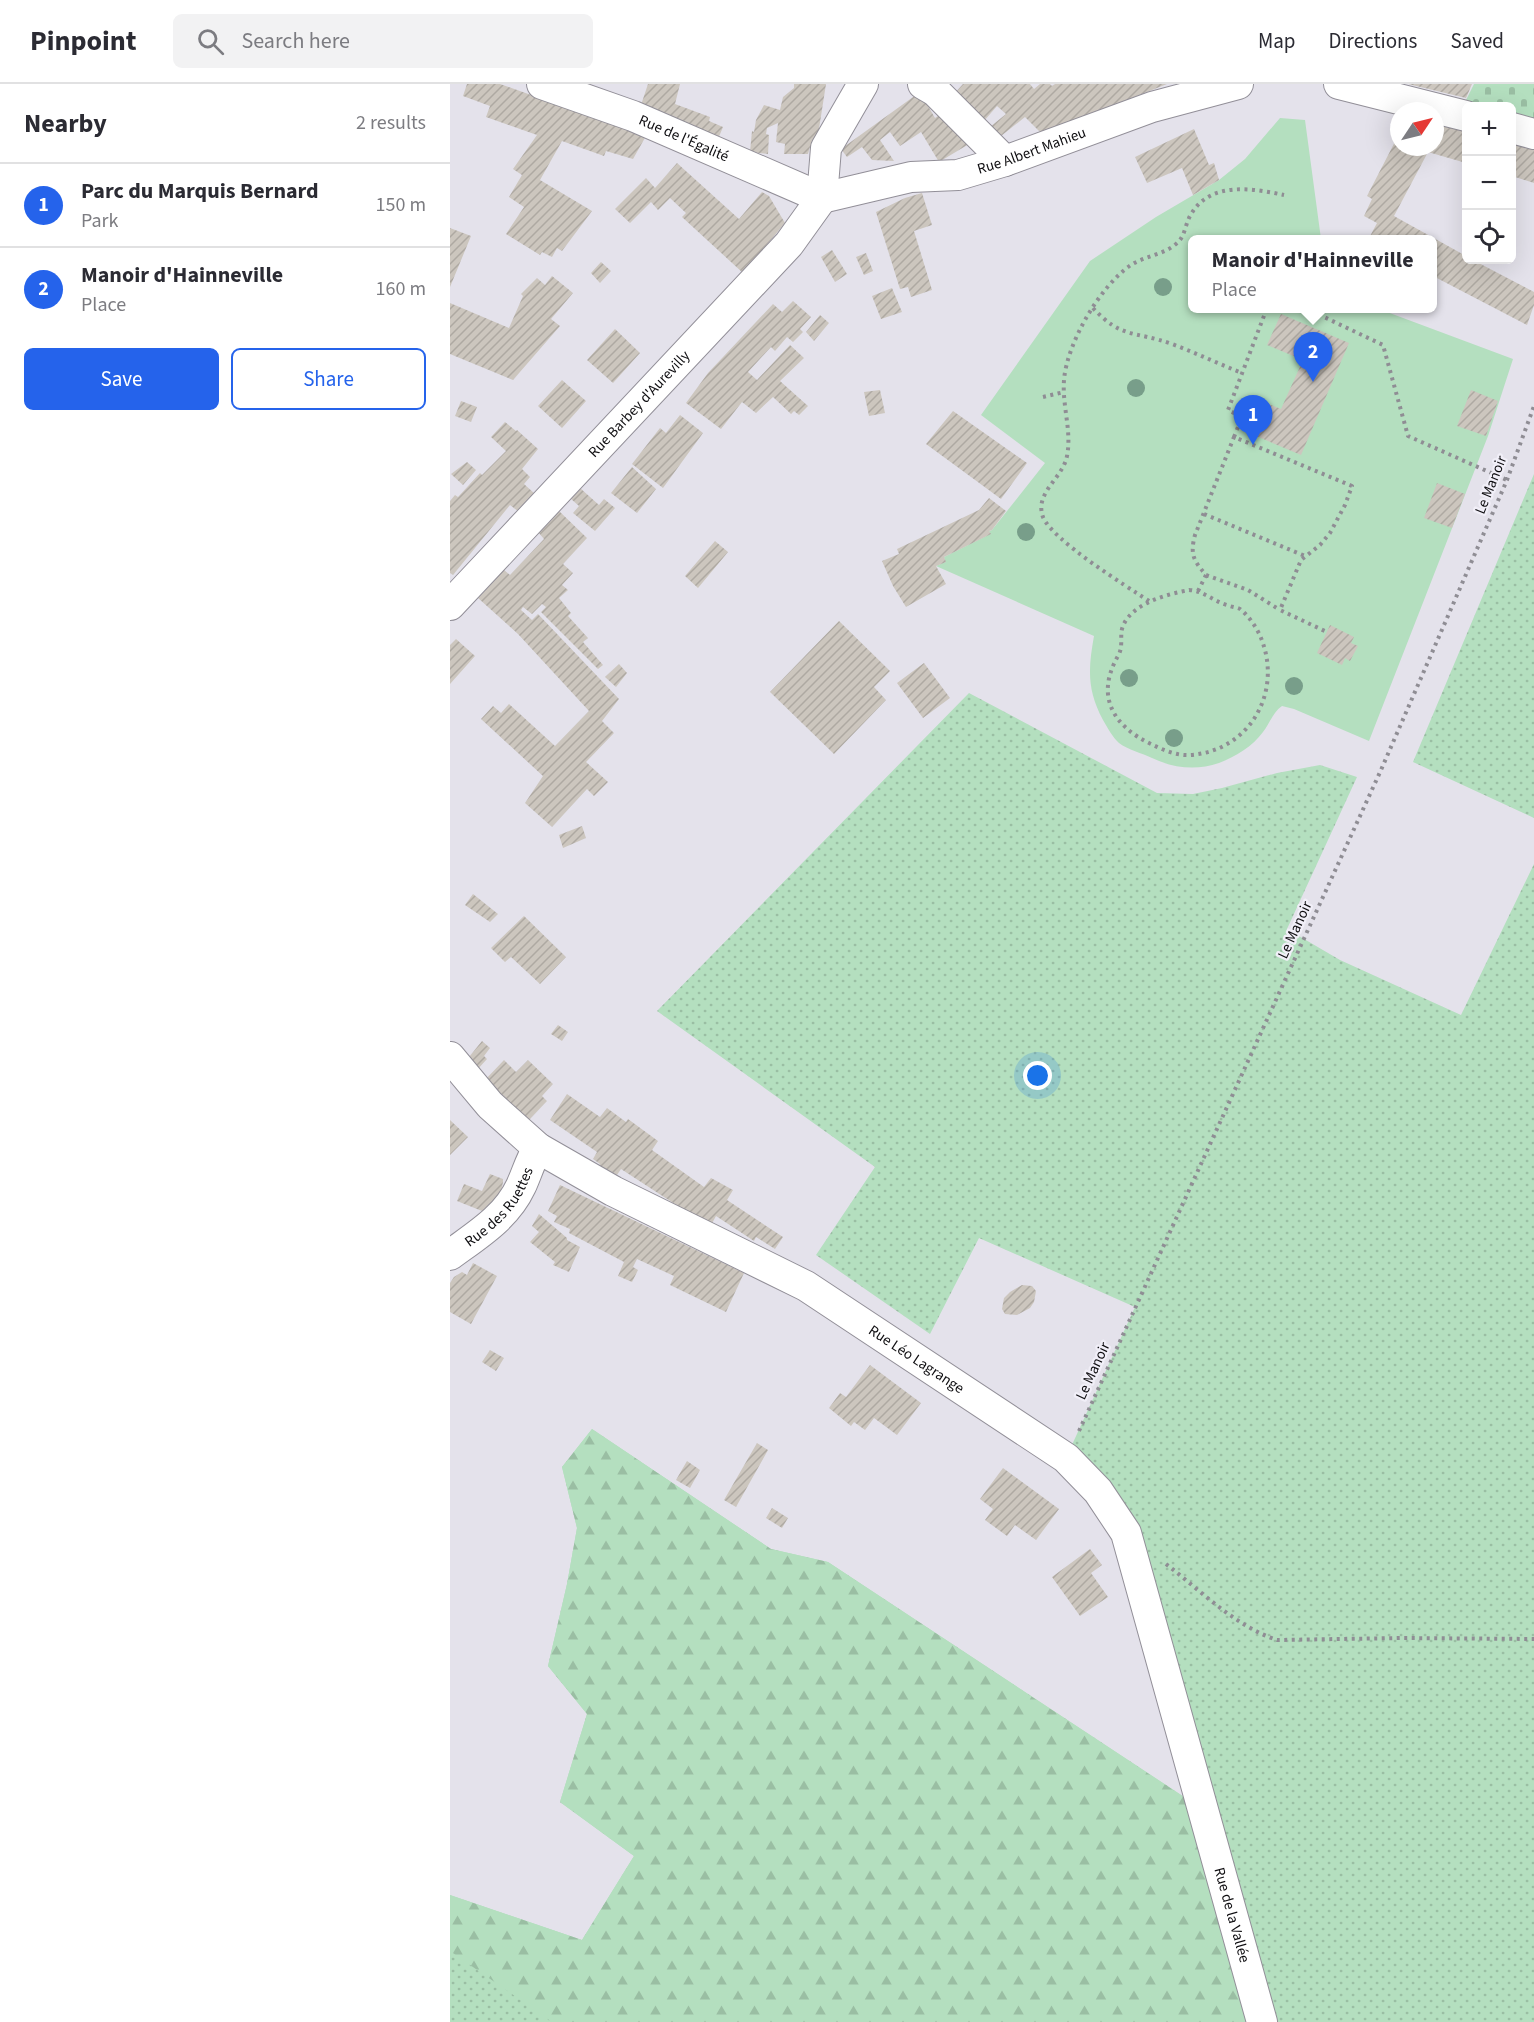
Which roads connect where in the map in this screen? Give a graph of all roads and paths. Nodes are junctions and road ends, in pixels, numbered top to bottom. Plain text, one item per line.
1 (542, 84) edge
2 (863, 84) edge
3 (1238, 84) edge
4 (1339, 84) edge
5 (933, 86) edge
6 (1462, 116) edge
7 (1516, 129) edge
8 (1534, 134) edge
9 (1005, 162) junction
10 (1284, 195) dead end
11 (822, 198) junction
12 (1093, 308) junction
13 (1265, 313) edge
14 (1314, 313) edge
15 (1242, 374) junction
16 (1064, 392) junction
17 (1043, 397) dead end
18 (1534, 406) edge
19 (1234, 437) junction
20 (1507, 480) junction
21 (1204, 514) junction
22 (1305, 556) junction
23 (1206, 575) junction
24 (1198, 591) junction
25 (1149, 601) junction
26 (450, 605) edge
27 (1280, 610) junction
28 (1327, 632) dead end
29 (450, 1057) edge
30 (538, 1148) junction
31 (450, 1254) edge
32 (1066, 1458) junction
33 (1164, 1563) dead end
34 (1534, 1639) edge
35 (1202, 1809) joint
36 (1262, 2022) edge

1 - 11 street, Rue de l'Égalité
2 - 11 street
3 - 9 street, Rue Albert Mahieu
4 - 6 street
5 - 9 street
7 - 8 street
9 - 11 street, Rue Albert Mahieu
10 - 12 path
11 - 26 street, Rue Barbey d'Aurevilly
12 - 15 path
12 - 16 path
13 - 15 path
14 - 20 path
15 - 19 path
16 - 17 path
16 - 25 path
18 - 20 path, Le Manoir
19 - 21 path
19 - 22 path
20 - 32 path, Le Manoir
21 - 22 path
21 - 23 path
22 - 27 path
23 - 24 path
23 - 27 path
24 - 25 path
24 - 25 path
27 - 28 path
29 - 30 street, Rue Léo Lagrange
30 - 31 street, Rue des Ruettes
30 - 32 street, Rue Léo Lagrange
32 - 35 street, Rue Léo Lagrange
33 - 34 path
35 - 36 street, Rue de la Vallée

